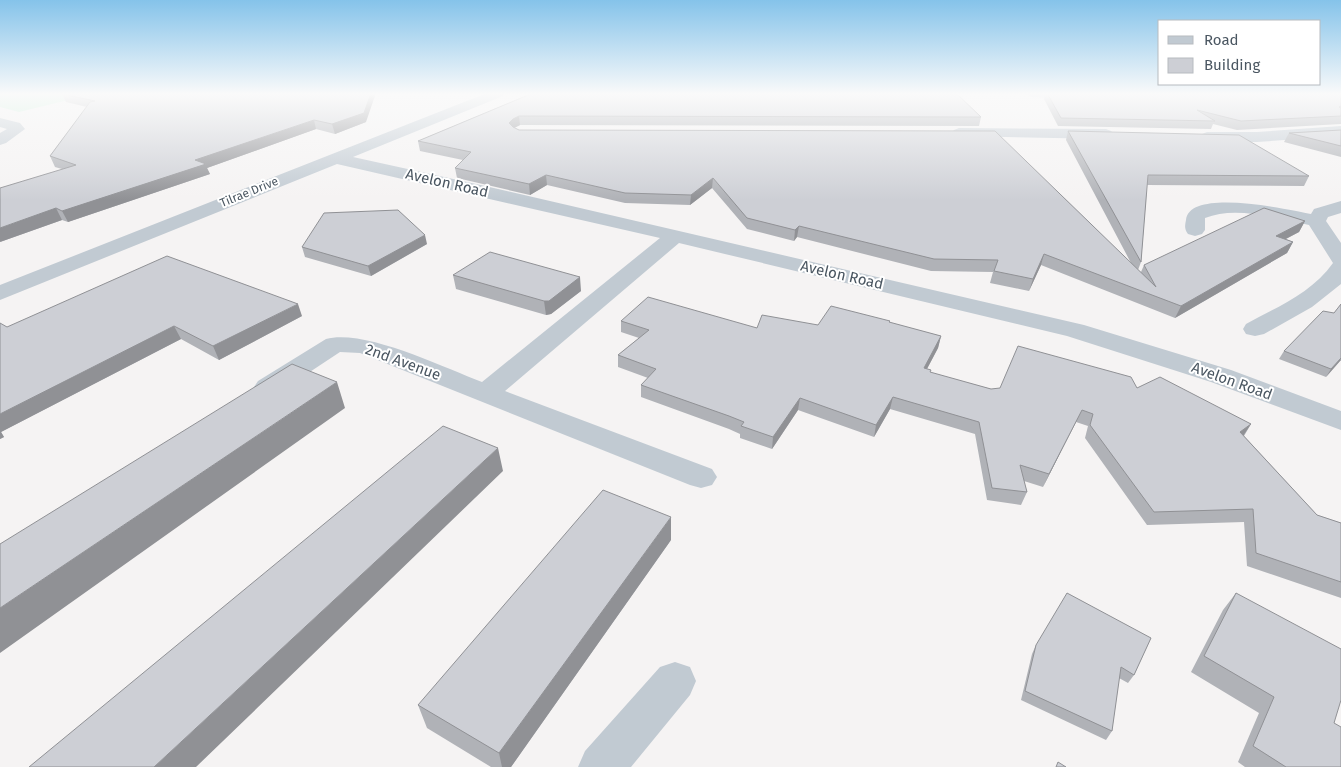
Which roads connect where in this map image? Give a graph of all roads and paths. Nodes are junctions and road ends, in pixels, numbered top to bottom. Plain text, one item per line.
1 (17, 129) edge
2 (408, 129) edge
3 (1112, 129) edge
4 (1341, 131) edge
5 (943, 133) edge
6 (1193, 136) edge
7 (0, 140) edge
8 (334, 158) junction
9 (1341, 206) edge
10 (1316, 221) junction
11 (1195, 230) dead end
12 (675, 236) junction
13 (1341, 259) edge
14 (1341, 266) edge
15 (0, 293) edge
16 (1255, 328) dead end
17 (485, 393) junction
18 (243, 403) edge
19 (1341, 421) edge
20 (701, 477) dead end
21 (675, 681) dead end
22 (601, 767) edge

1 - 7 street
2 - 8 street, Tilrae Drive
3 - 5 street
4 - 6 street
8 - 12 street, Avelon Road
8 - 15 street, Tilrae Drive
9 - 10 street
10 - 11 street
10 - 13 street
12 - 17 street
12 - 19 street, Avelon Road
14 - 16 street
17 - 18 street, 2nd Avenue
17 - 20 street, 2nd Avenue
21 - 22 street

